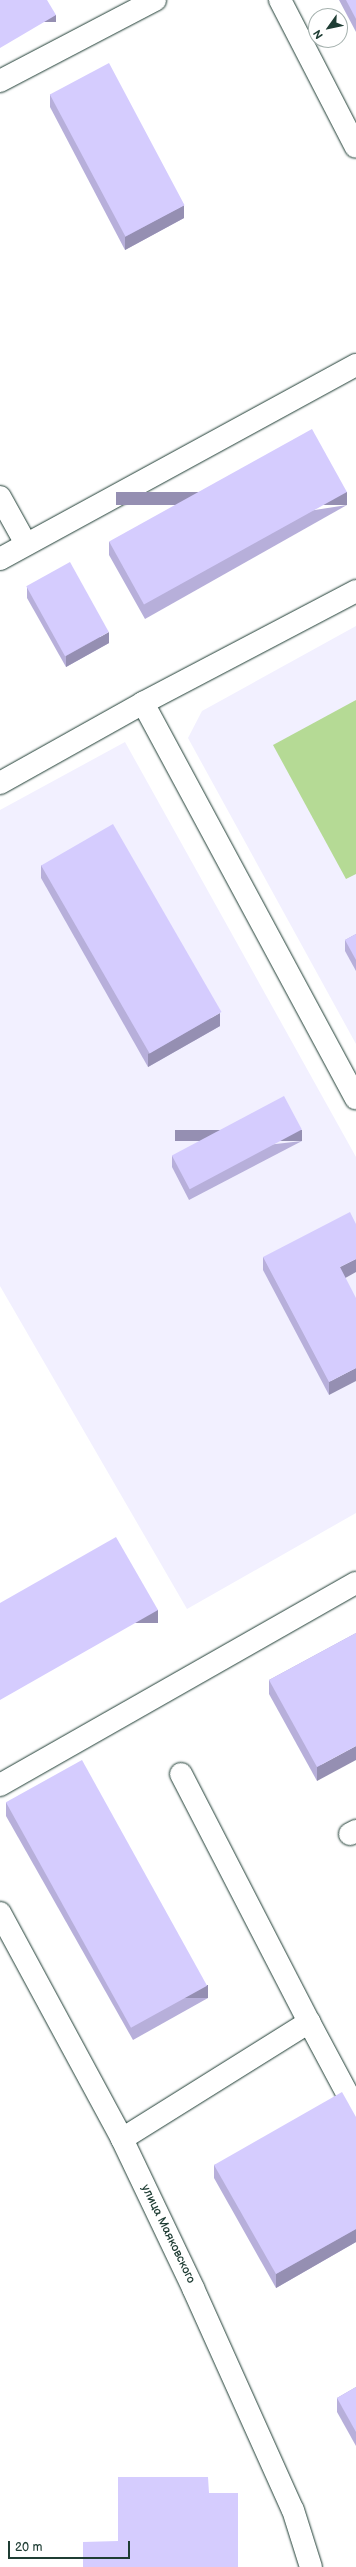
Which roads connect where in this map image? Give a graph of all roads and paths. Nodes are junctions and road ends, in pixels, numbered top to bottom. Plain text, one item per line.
1 (155, 0) edge
2 (280, 0) edge
3 (0, 81) edge
4 (356, 147) edge
5 (356, 365) edge
6 (0, 497) edge
7 (26, 544) junction
8 (0, 559) edge
9 (356, 591) edge
10 (143, 704) junction
11 (0, 783) edge
12 (356, 1098) edge
13 (356, 1583) edge
14 (182, 1774) dead end
15 (0, 1785) edge
16 (0, 1913) edge
17 (309, 2022) junction
18 (356, 2110) edge
19 (122, 2139) junction
20 (311, 2567) edge

1 - 3 street
2 - 4 street
5 - 7 street
6 - 7 street
7 - 8 street
9 - 10 street
10 - 11 street
10 - 12 street
13 - 15 street
14 - 17 street
16 - 19 street, улица Маяковского
17 - 18 street
17 - 19 street
19 - 20 street, улица Маяковского

